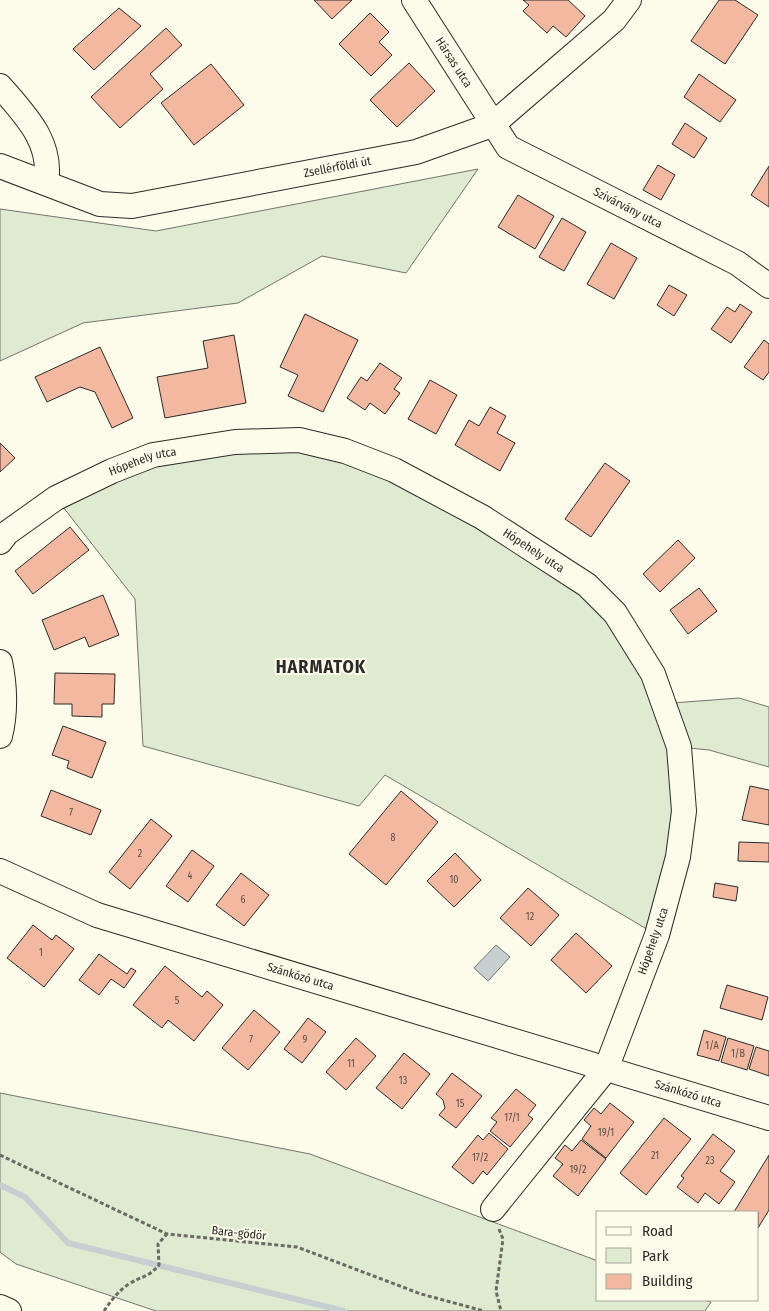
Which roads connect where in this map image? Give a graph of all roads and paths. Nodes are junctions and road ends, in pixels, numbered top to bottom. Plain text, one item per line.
1 (414, 0) edge
2 (629, 0) edge
3 (0, 86) edge
4 (492, 125) junction
5 (0, 166) edge
6 (46, 183) junction
7 (769, 286) edge
8 (0, 542) edge
9 (0, 662) edge
10 (0, 736) edge
11 (0, 871) edge
12 (606, 1069) junction
13 (769, 1118) edge
14 (0, 1155) edge
15 (492, 1209) joint
16 (166, 1234) junction
17 (0, 1307) edge
18 (9, 1311) edge
19 (104, 1311) edge
20 (484, 1311) edge
21 (502, 1311) edge

1 - 4 street, Hársas utca
2 - 4 street, Zsellérföldi út
3 - 6 street
4 - 6 street, Zsellérföldi út
4 - 7 street, Szivárvány utca
5 - 6 street, Zsellérföldi út
8 - 12 street, Hópehely utca
9 - 10 street
11 - 12 street, Szánkózó utca
12 - 13 street, Szánkózó utca
12 - 15 street
14 - 16 path, Bara-gödör
15 - 21 path
16 - 19 path
16 - 20 path, Bara-gödör
17 - 18 street

